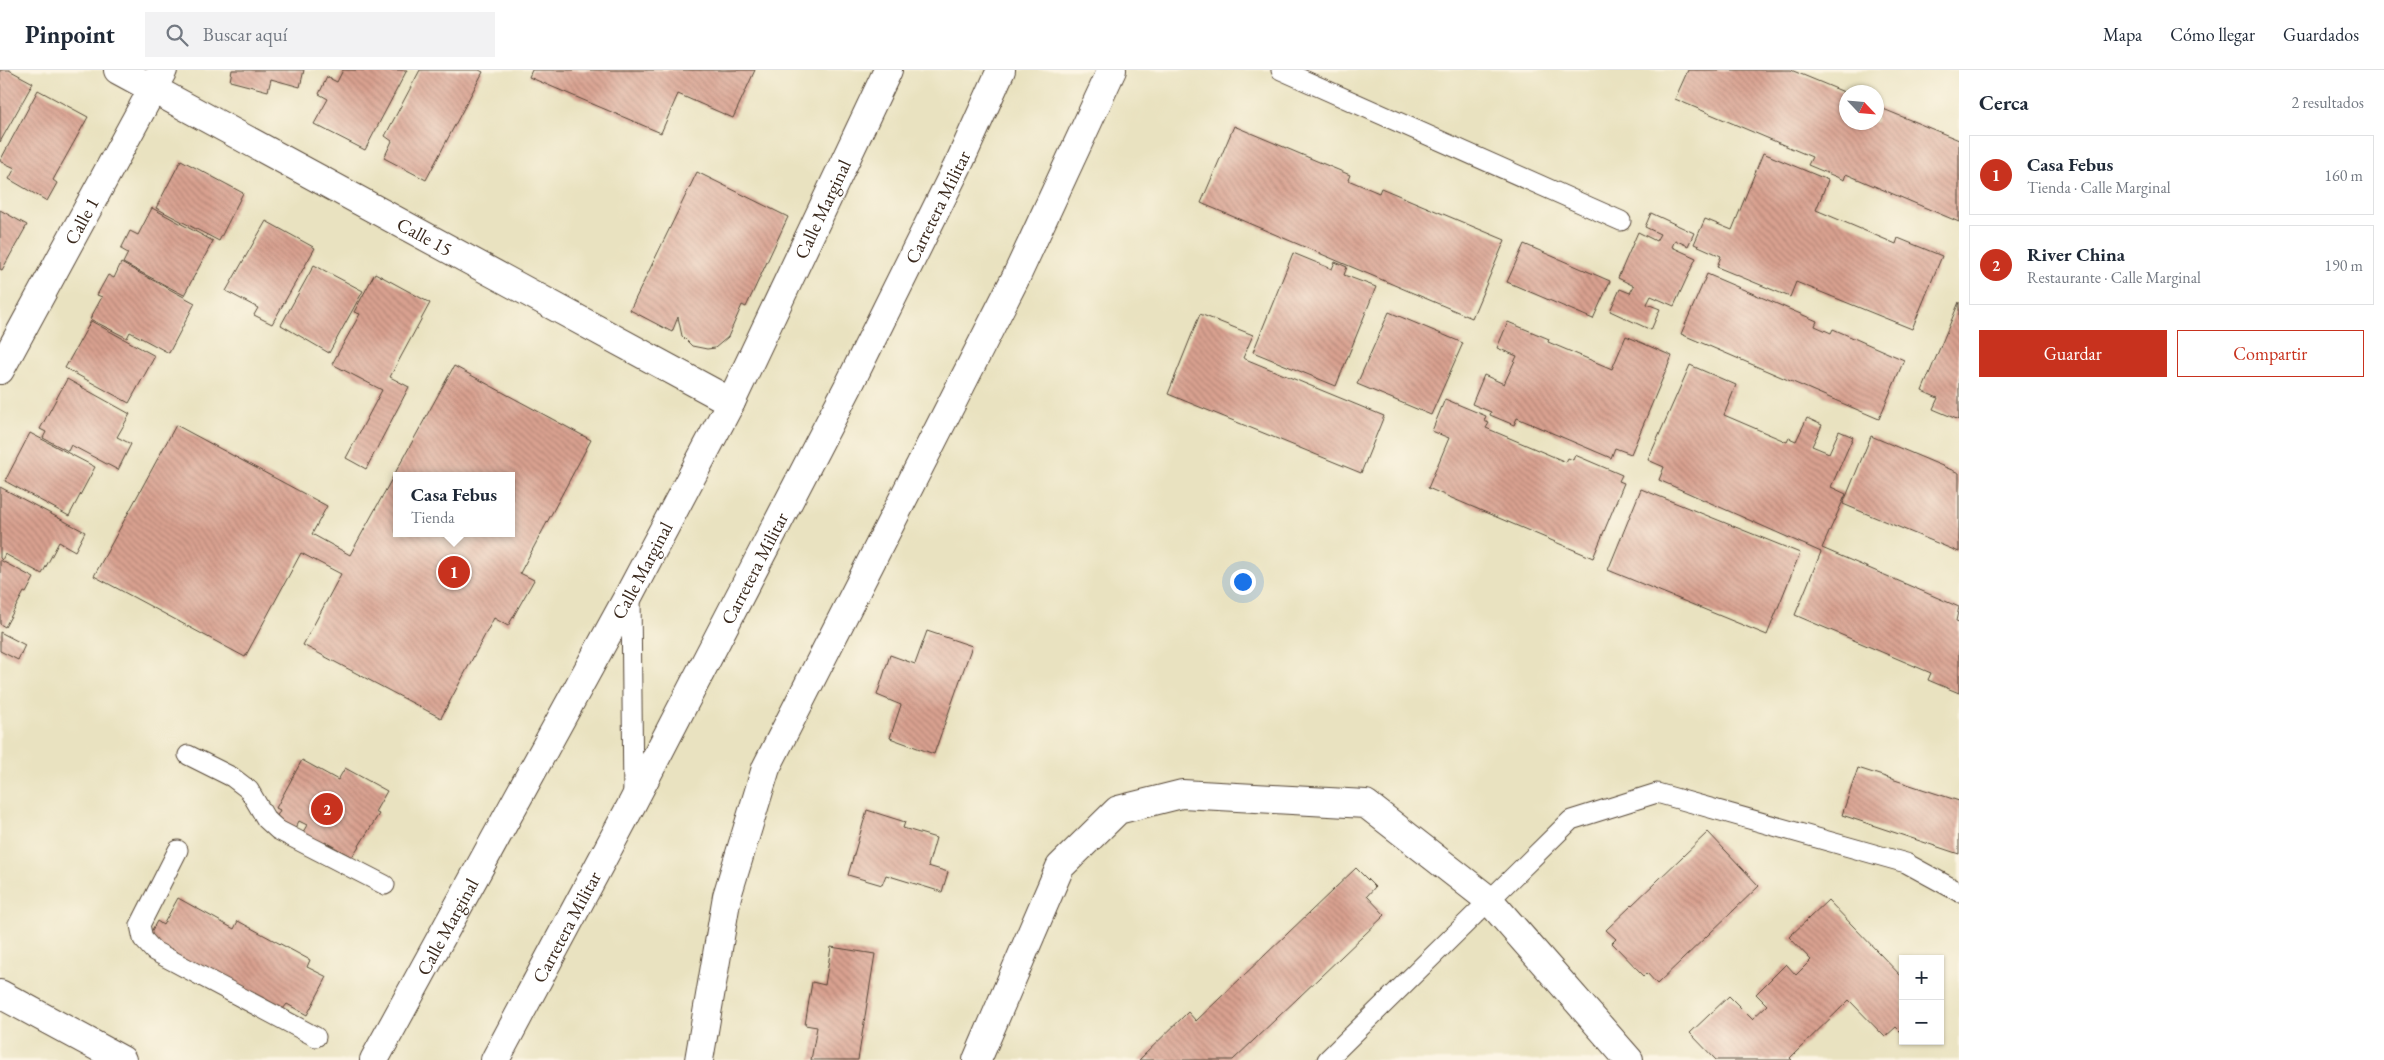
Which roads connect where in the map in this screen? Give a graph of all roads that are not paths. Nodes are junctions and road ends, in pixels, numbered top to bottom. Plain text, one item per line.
1 (118, 70) edge
2 (888, 70) edge
3 (1001, 70) edge
4 (1112, 70) edge
5 (1281, 70) edge
6 (158, 80) edge
7 (1621, 221) dead end
8 (0, 370) edge
9 (731, 402) junction
10 (630, 593) junction
11 (188, 755) dead end
12 (633, 802) junction
13 (178, 850) dead end
14 (385, 885) dead end
15 (1959, 892) edge
16 (1489, 900) junction
17 (0, 994) edge
18 (316, 1037) dead end
19 (122, 1060) edge
20 (374, 1060) edge
21 (494, 1060) edge
22 (699, 1060) edge
23 (977, 1060) edge
24 (1327, 1060) edge
25 (1629, 1060) edge

1 - 6 street, Calle 15
2 - 9 street, Calle Marginal
3 - 12 street, Carretera Militar
4 - 22 street
5 - 7 lane
6 - 8 street, Calle 1
6 - 9 street, Calle 15
9 - 10 street, Calle Marginal
10 - 12 lane
10 - 20 street, Calle Marginal
11 - 14 lane
12 - 21 street, Carretera Militar
13 - 18 lane
15 - 16 lane
16 - 23 street
16 - 24 lane
16 - 25 street
17 - 19 street

